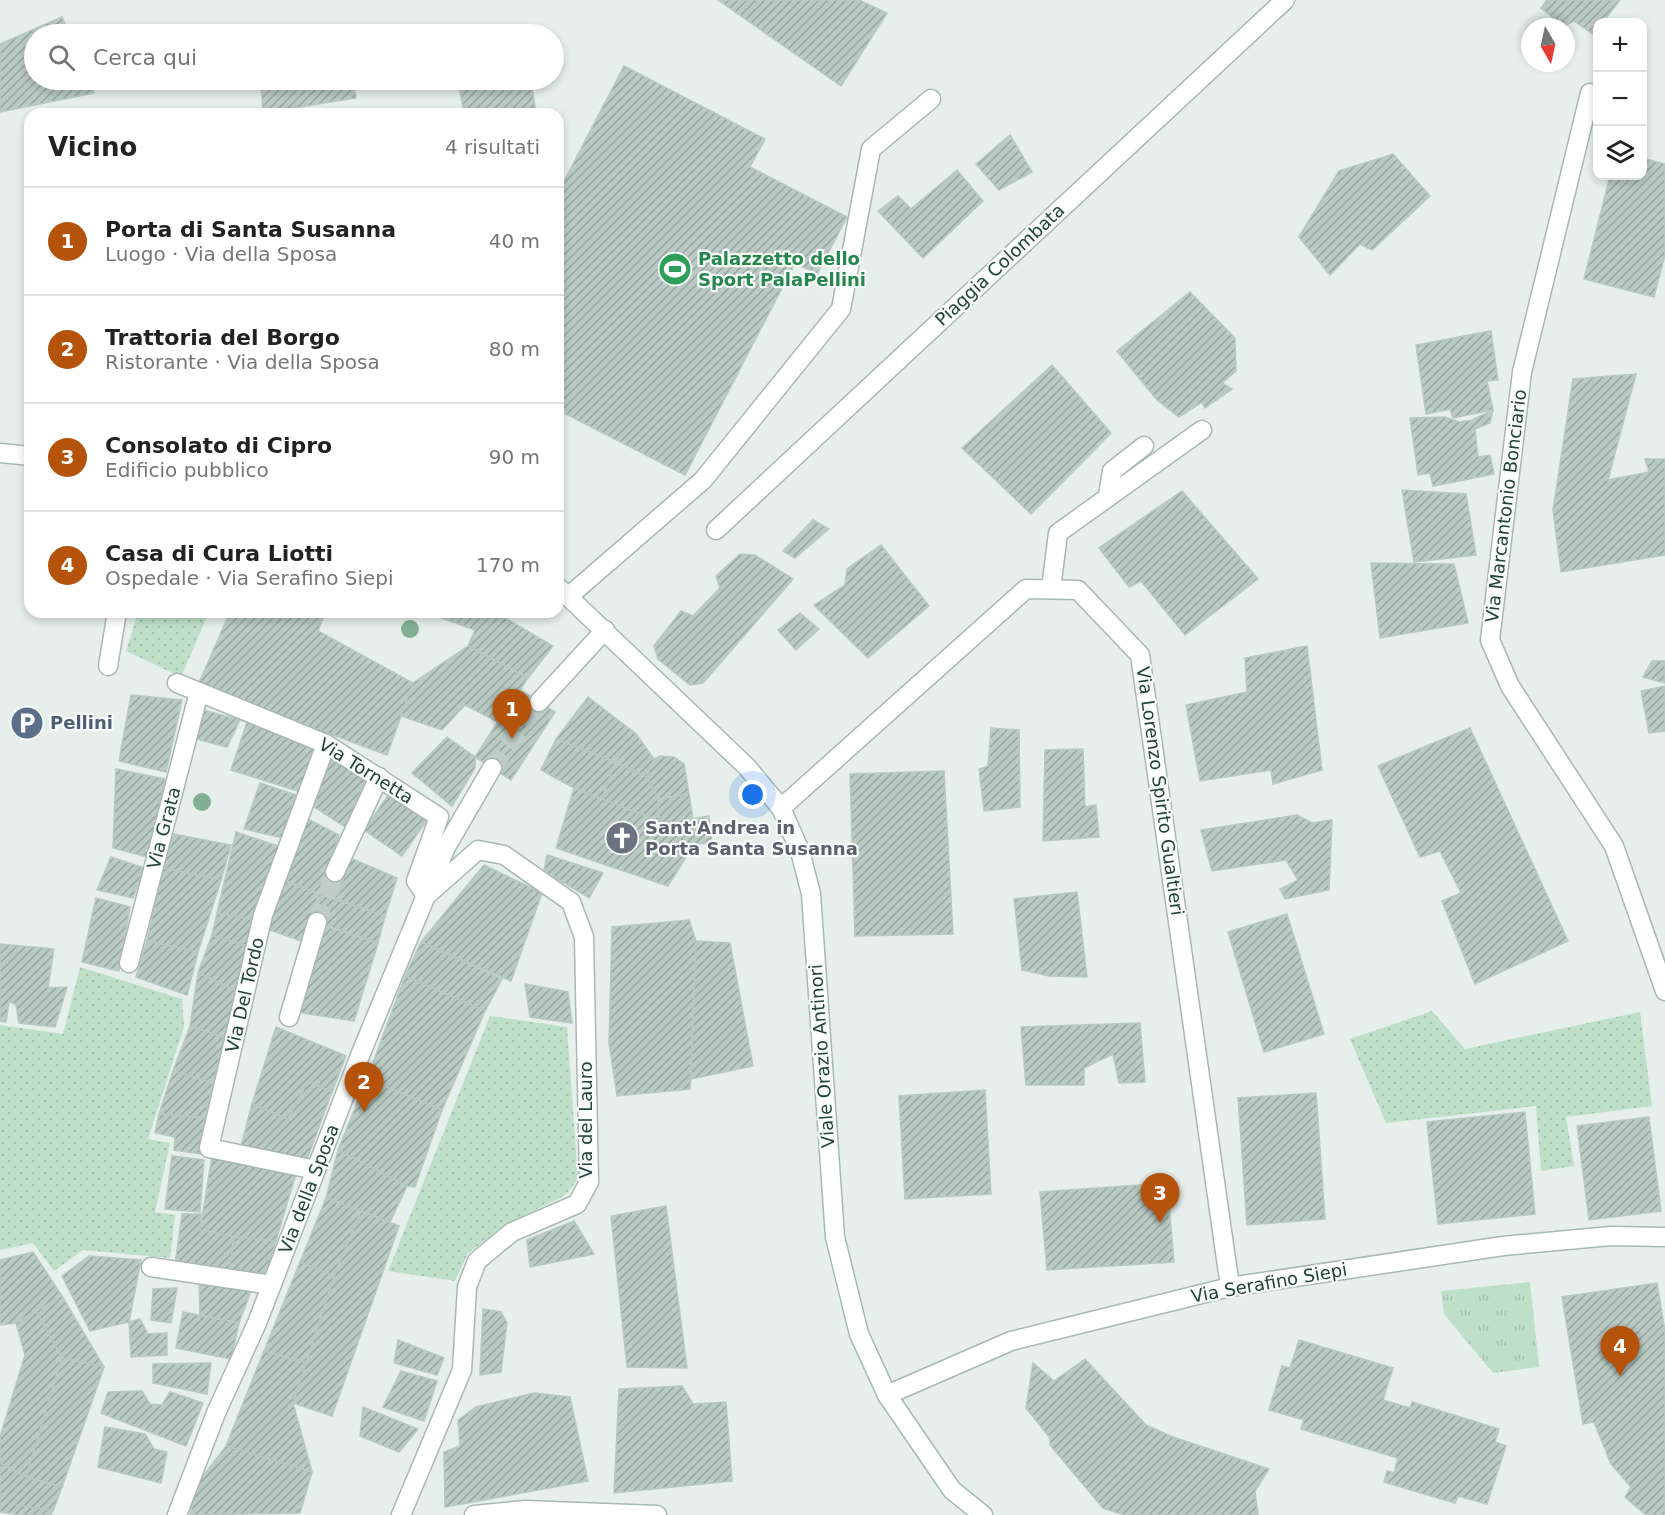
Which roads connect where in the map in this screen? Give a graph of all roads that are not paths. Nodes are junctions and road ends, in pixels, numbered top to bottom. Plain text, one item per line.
1 (1285, 0) edge
2 (1590, 93) dead end
3 (931, 99) dead end
4 (1202, 429) dead end
5 (1144, 446) dead end
6 (0, 453) edge
7 (24, 455) edge
8 (1108, 496) junction
9 (716, 530) dead end
10 (1051, 589) junction
11 (564, 592) edge
12 (116, 618) edge
13 (605, 630) junction
14 (108, 666) dead end
15 (177, 683) dead end
16 (199, 692) junction
17 (538, 702) tunnel mouth
18 (326, 744) junction
19 (492, 768) tunnel mouth
20 (379, 777) junction
21 (781, 808) junction
22 (335, 872) tunnel mouth
23 (426, 896) junction
24 (317, 922) tunnel mouth
25 (129, 963) dead end
26 (1665, 991) edge
27 (289, 1017) dead end
28 (316, 1170) junction
29 (1665, 1237) edge
30 (151, 1267) dead end
31 (272, 1285) junction
32 (1230, 1287) junction
33 (886, 1395) junction
34 (177, 1515) edge
35 (401, 1515) edge
36 (474, 1515) edge
37 (657, 1515) edge
38 (983, 1515) edge

1 - 9 street, Piaggia Colombata
2 - 26 street, Via Marcantonio Bonciario
3 - 11 street
4 - 8 street
5 - 8 street
6 - 7 street
8 - 10 street
10 - 21 street, Via Lorenzo Spirito Gualtieri
10 - 32 street, Via Lorenzo Spirito Gualtieri
11 - 13 street, Viale Orazio Antinori
12 - 14 street
13 - 17 street
13 - 21 street, Viale Orazio Antinori
15 - 16 street, Via Tornetta
16 - 18 street, Via Tornetta
16 - 25 street, Via Grata
18 - 20 street, Via Tornetta
18 - 28 street, Via Del Tordo
19 - 23 street, Via della Sposa
20 - 22 street
20 - 23 street, Via Tornetta
21 - 33 street, Viale Orazio Antinori
23 - 28 street, Via della Sposa
23 - 35 street, Via del Lauro
24 - 27 street
28 - 31 street, Via della Sposa
29 - 32 street, Via Serafino Siepi
30 - 31 street
31 - 34 street, Via della Sposa
32 - 33 street, Via Serafino Siepi
33 - 38 street, Viale Orazio Antinori
36 - 37 street

